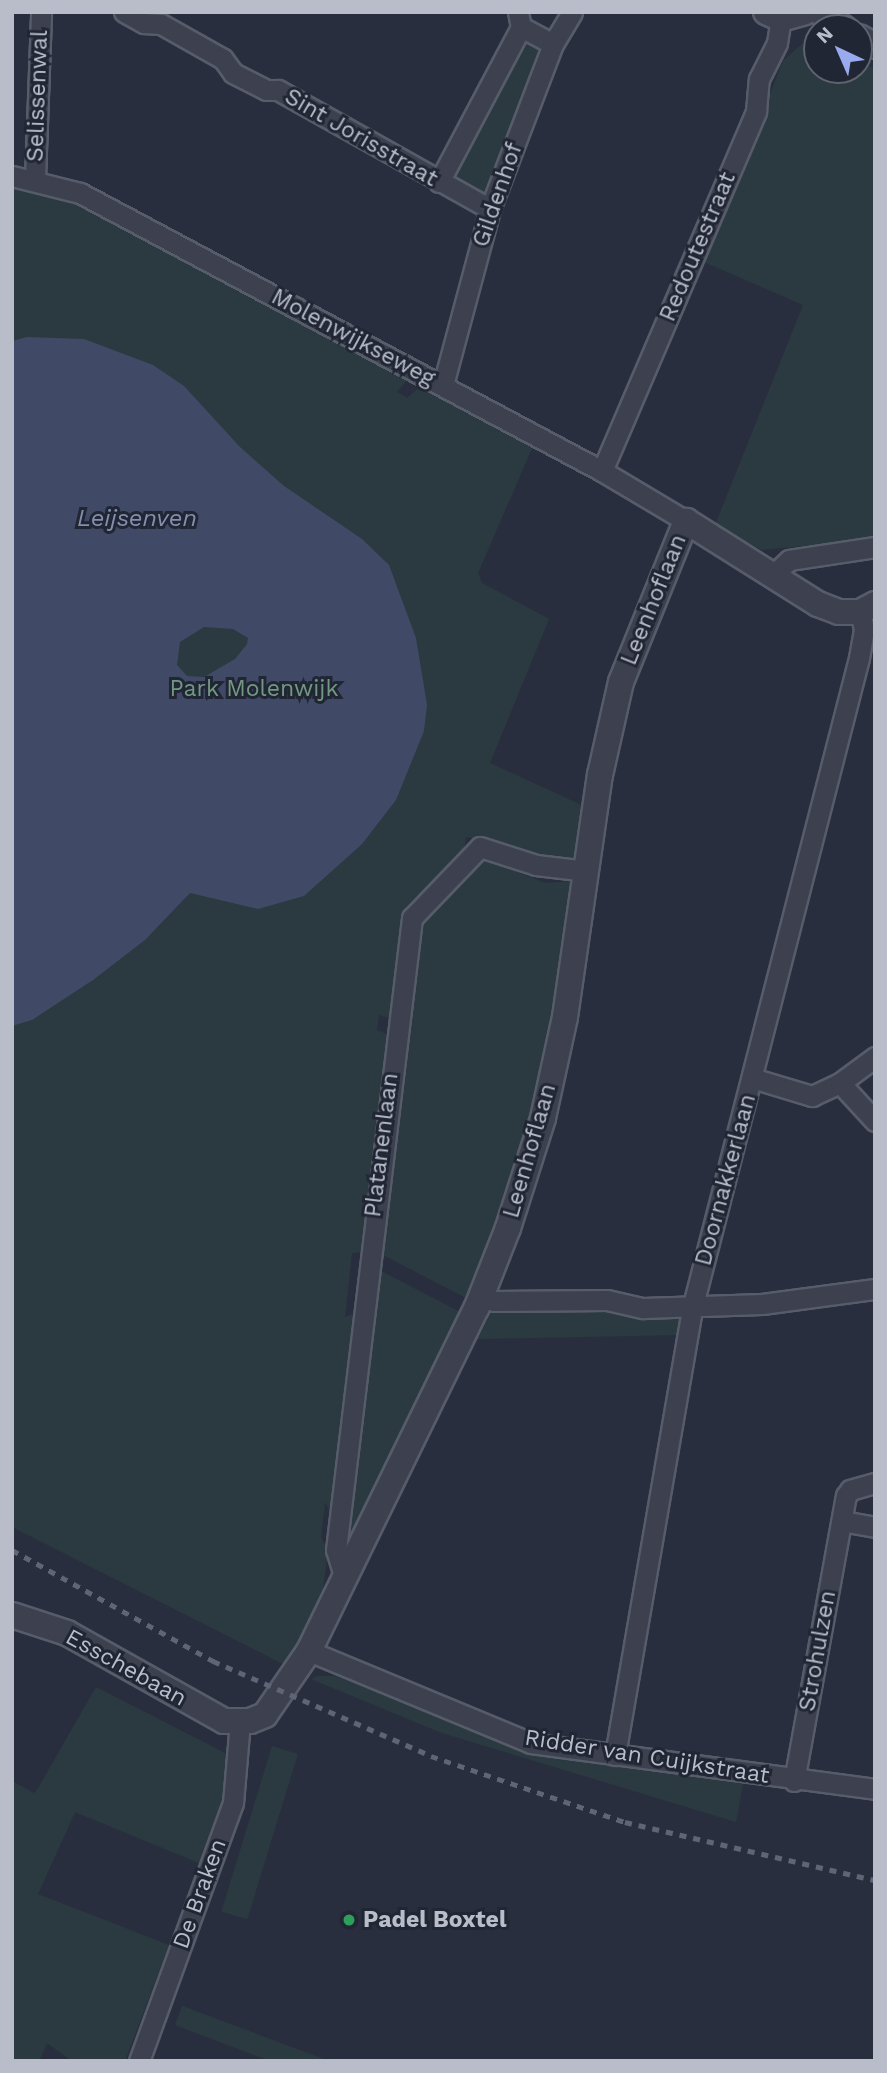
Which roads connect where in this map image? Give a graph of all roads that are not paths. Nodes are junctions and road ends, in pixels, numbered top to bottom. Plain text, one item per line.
1 (41, 12) edge
2 (124, 12) edge
3 (572, 12) edge
4 (805, 12) edge
5 (773, 16) edge
6 (520, 20) edge
7 (553, 44) junction
8 (12, 176) edge
9 (34, 179) junction
10 (439, 182) junction
11 (490, 209) junction
12 (443, 385) junction
13 (602, 471) junction
14 (686, 521) junction
15 (875, 547) edge
16 (774, 575) junction
17 (867, 608) edge
18 (587, 871) junction
19 (875, 1057) edge
20 (752, 1078) junction
21 (840, 1083) junction
22 (875, 1121) edge
23 (875, 1289) edge
24 (481, 1297) junction
25 (693, 1305) junction
26 (875, 1483) edge
27 (842, 1521) junction
28 (875, 1527) edge
29 (345, 1579) junction
30 (12, 1615) edge
31 (309, 1651) junction
32 (240, 1722) junction
33 (615, 1755) junction
34 (794, 1781) junction
35 (875, 1788) edge
36 (139, 2061) edge

1 - 9 street, Selissenwal
2 - 10 street, Sint Jorisstraat
3 - 7 street, Gildenhof
4 - 5 street
5 - 13 street, Redoutestraat
6 - 7 street
6 - 10 street
7 - 11 street, Gildenhof
8 - 9 street, Molenwijkseweg
9 - 12 street, Molenwijkseweg
10 - 11 street, Sint Jorisstraat
11 - 12 street, Gildenhof
12 - 13 street, Molenwijkseweg
13 - 14 street, Molenwijkseweg
14 - 16 street
14 - 18 street, Leenhoflaan
15 - 16 street
16 - 17 street
17 - 20 street, Doornakkerlaan
18 - 24 street, Leenhoflaan
18 - 29 street, Platanenlaan
19 - 21 street
20 - 21 street
20 - 25 street, Doornakkerlaan
21 - 22 street
23 - 25 street
24 - 25 street
24 - 29 street, Leenhoflaan
25 - 33 street, Doornakkerlaan
26 - 27 street, Strohulzen
27 - 28 street
27 - 34 street, Strohulzen
29 - 31 street, Leenhoflaan
30 - 32 street, Esschebaan
31 - 32 street, Leenhoflaan
31 - 33 street, Ridder van Cuijkstraat
32 - 36 street, De Braken
33 - 34 street, Ridder van Cuijkstraat
34 - 35 street, Ridder van Cuijkstraat

